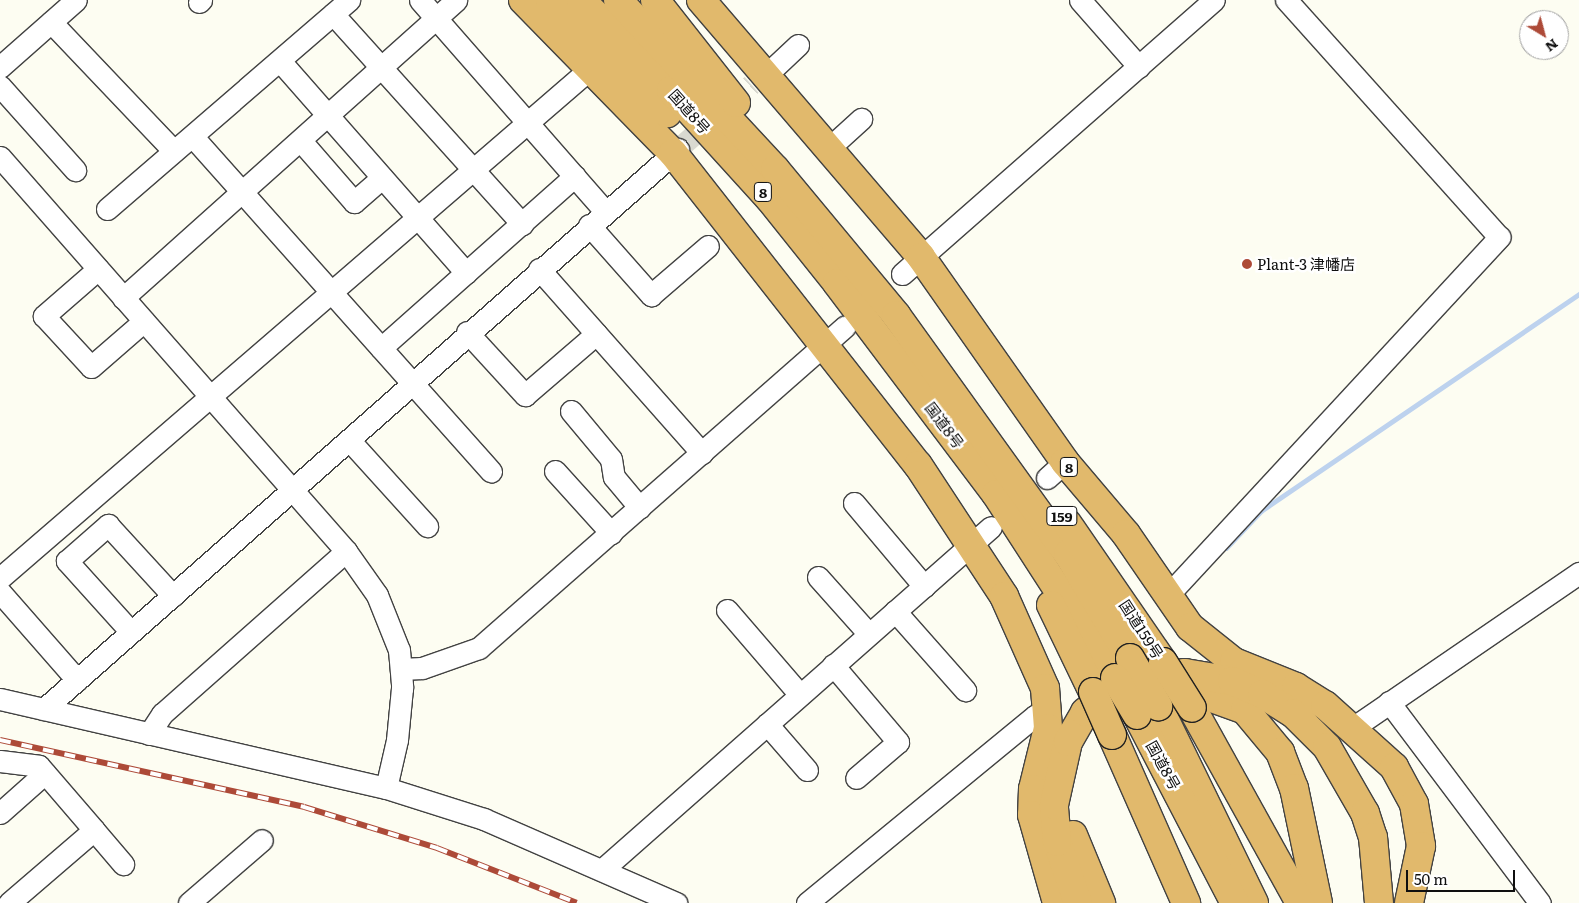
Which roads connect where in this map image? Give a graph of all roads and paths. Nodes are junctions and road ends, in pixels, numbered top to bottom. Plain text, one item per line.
1 (76, 0) edge
2 (349, 0) edge
3 (420, 0) edge
4 (456, 0) edge
5 (523, 0) edge
6 (550, 0) edge
7 (582, 0) edge
8 (618, 0) edge
9 (655, 0) edge
10 (701, 0) edge
11 (1080, 0) edge
12 (1214, 0) edge
13 (1286, 0) edge
14 (333, 14) junction
15 (436, 18) junction
16 (51, 22) junction
17 (798, 45) dead end
18 (280, 61) junction
19 (0, 67) edge
20 (592, 67) junction
21 (1139, 67) junction
22 (381, 68) junction
23 (760, 77) junction
24 (0, 86) edge
25 (328, 116) junction
26 (861, 119) dead end
27 (529, 122) junction
28 (194, 137) junction
29 (301, 141) junction
30 (828, 149) junction
31 (174, 151) junction
32 (675, 151) junction
33 (0, 157) edge
34 (75, 170) dead end
35 (473, 170) junction
36 (575, 176) junction
37 (382, 178) junction
38 (242, 192) junction
39 (107, 209) dead end
40 (605, 211) junction
41 (417, 218) junction
42 (522, 224) junction
43 (589, 225) junction
44 (708, 246) dead end
45 (911, 266) junction
46 (98, 269) junction
47 (539, 269) junction
48 (466, 273) junction
49 (332, 293) junction
50 (123, 298) junction
51 (896, 315) junction
52 (144, 321) junction
53 (845, 326) dead end
54 (874, 330) junction
55 (467, 332) junction
56 (596, 334) junction
57 (825, 346) junction
58 (381, 348) junction
59 (411, 381) junction
60 (948, 382) junction
61 (209, 396) junction
62 (570, 411) dead end
63 (350, 441) junction
64 (702, 453) junction
65 (491, 471) dead end
66 (555, 471) dead end
67 (292, 490) junction
68 (854, 503) dead end
69 (640, 508) junction
70 (426, 526) dead end
71 (611, 533) junction
72 (982, 535) junction
73 (346, 551) junction
74 (1579, 573) edge
75 (818, 577) dead end
76 (0, 578) edge
77 (924, 586) junction
78 (0, 592) edge
79 (1168, 595) junction
80 (173, 596) junction
81 (727, 610) dead end
82 (895, 611) junction
83 (131, 632) junction
84 (869, 634) junction
85 (833, 665) junction
86 (401, 669) junction
87 (1112, 676) junction
88 (77, 680) junction
89 (965, 690) dead end
90 (800, 695) junction
91 (0, 699) edge
92 (1389, 702) junction
93 (44, 709) junction
94 (1148, 711) junction
95 (1048, 717) junction
96 (767, 724) junction
97 (1354, 728) junction
98 (149, 734) junction
99 (0, 761) edge
100 (806, 770) dead end
101 (46, 773) junction
102 (856, 778) dead end
103 (386, 788) junction
104 (0, 813) edge
105 (94, 830) junction
106 (262, 840) dead end
107 (123, 864) dead end
108 (603, 869) junction
109 (1182, 897) edge
110 (1379, 898) edge
111 (1411, 902) edge
112 (9, 903) edge
113 (189, 903) edge
114 (676, 903) edge
115 (808, 903) edge
116 (1057, 903) edge
117 (1078, 903) edge
118 (1101, 903) edge
119 (1235, 903) edge
120 (1254, 903) edge
121 (1300, 903) edge
122 (1318, 903) edge
123 (1540, 903) edge

1 - 16 street
2 - 14 street
3 - 15 street
4 - 15 street
5 - 20 highway
6 - 54 highway, 8
7 - 54 highway, 国道8号 / 8
8 - 51 highway, 国道8号 / 8
9 - 51 highway, 8
10 - 23 highway, 8
11 - 21 street
12 - 21 street
13 - 79 street
14 - 18 street
14 - 22 street
15 - 22 street
15 - 27 street
16 - 19 street
16 - 31 street
17 - 23 street
18 - 25 street
18 - 28 street
20 - 27 street
20 - 32 highway
21 - 45 street
22 - 25 street
22 - 35 street
23 - 30 highway, 8
24 - 34 street
25 - 29 street
25 - 37 street
26 - 30 street
27 - 35 street
27 - 36 street
28 - 31 street
28 - 38 street
29 - 37 street
29 - 38 street
30 - 45 highway, 8
31 - 39 street
32 - 40 street
32 - 57 highway
33 - 46 street
35 - 41 street
35 - 42 street
36 - 40 street
36 - 42 street
37 - 41 street
38 - 49 street
38 - 50 street
40 - 43 street
41 - 48 street
41 - 49 street
42 - 48 street
43 - 44 street
43 - 47 street
45 - 79 highway, 8
46 - 50 street
46 - 52 street
47 - 55 street
47 - 56 street
48 - 58 street
49 - 58 street
49 - 61 street
50 - 52 street
51 - 60 highway, 国道8号 / 8
52 - 61 street
53 - 57 street
54 - 87 highway, 国道8号 / 8
55 - 56 street
55 - 59 street
56 - 64 street
57 - 64 street
57 - 72 highway
58 - 59 street
59 - 63 street
59 - 65 street
60 - 87 highway, 国道8号 / 8
60 - 121 highway, 国道159号 / 159, bridge
61 - 67 street
61 - 76 street
62 - 69 street
63 - 67 street
63 - 70 street
64 - 69 street
66 - 71 street
67 - 73 street
67 - 80 street
68 - 77 street
69 - 71 street
71 - 86 street
72 - 77 street
72 - 95 highway
73 - 86 street
73 - 98 street
74 - 92 street
75 - 84 street
77 - 82 street
78 - 88 street
79 - 97 highway, 8
80 - 83 street
80 - 83 street
81 - 90 street
82 - 84 street
82 - 89 street
83 - 88 street
84 - 85 street
85 - 90 street
85 - 102 street
86 - 103 street
87 - 94 highway, 国道8号 / 8, bridge
87 - 109 highway, bridge
88 - 93 street
90 - 96 street
91 - 93 street
92 - 97 street
92 - 123 street
93 - 98 street
94 - 119 highway, 国道8号 / 8
94 - 120 highway, 国道8号 / 8
95 - 115 street
95 - 116 highway
96 - 100 street
96 - 108 street
97 - 111 highway, 8
98 - 103 street
99 - 101 street
101 - 104 street
101 - 105 street
103 - 108 street
105 - 107 street
105 - 112 street
106 - 113 street
108 - 114 street
110 - 117 highway
118 - 122 highway

